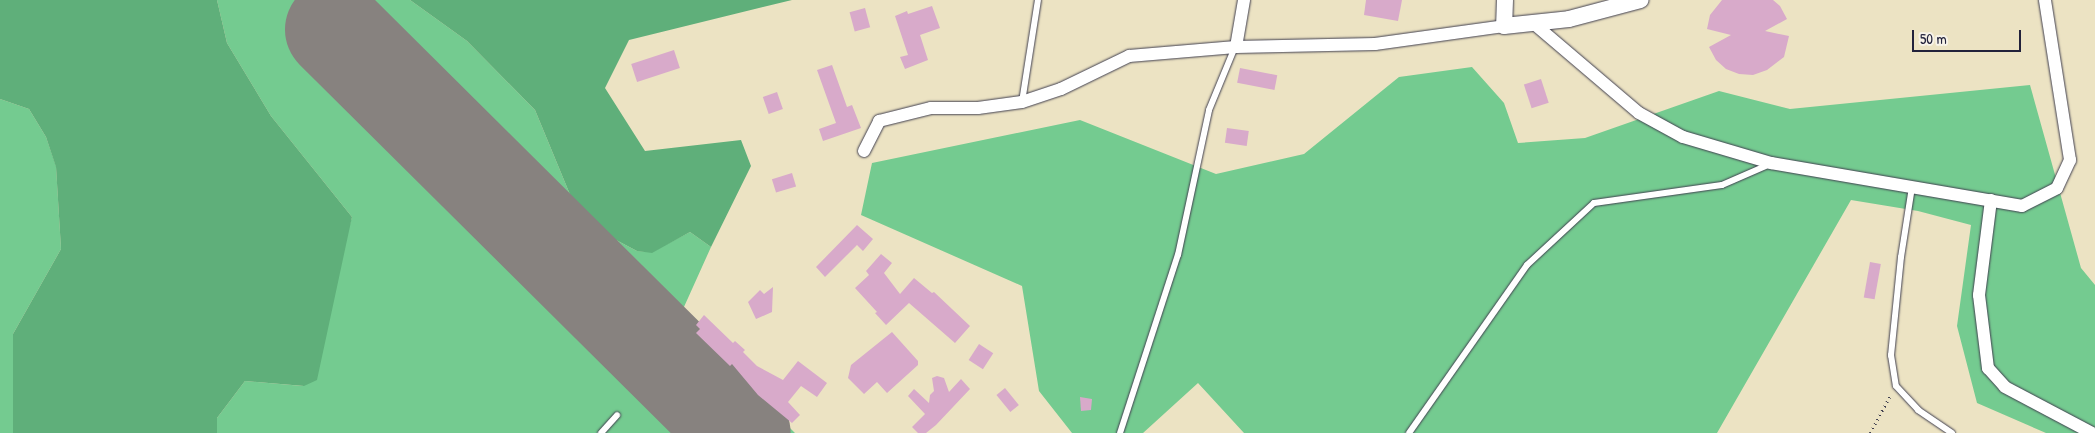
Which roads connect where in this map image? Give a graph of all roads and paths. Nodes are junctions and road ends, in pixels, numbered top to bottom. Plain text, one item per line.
1 (1038, 0) edge
2 (1244, 0) edge
3 (1505, 0) edge
4 (1641, 0) edge
5 (2045, 0) edge
6 (1532, 22) junction
7 (1504, 26) junction
8 (1236, 47) junction
9 (1022, 102) junction
10 (864, 151) dead end
11 (1771, 163) junction
12 (1912, 187) junction
13 (1991, 200) junction
14 (1896, 386) junction
15 (617, 415) dead end
16 (601, 433) edge
17 (1120, 433) edge
18 (1409, 433) edge
19 (1870, 433) edge
20 (1952, 433) edge
21 (2092, 433) edge

1 - 9 lane
2 - 8 street
3 - 7 street
4 - 6 street
5 - 13 street
6 - 7 street
6 - 11 street
7 - 8 street
8 - 9 street
8 - 17 lane
9 - 10 street
11 - 12 street
11 - 18 lane
12 - 13 street
12 - 14 lane
13 - 21 street
14 - 19 path
14 - 20 lane
15 - 16 lane

